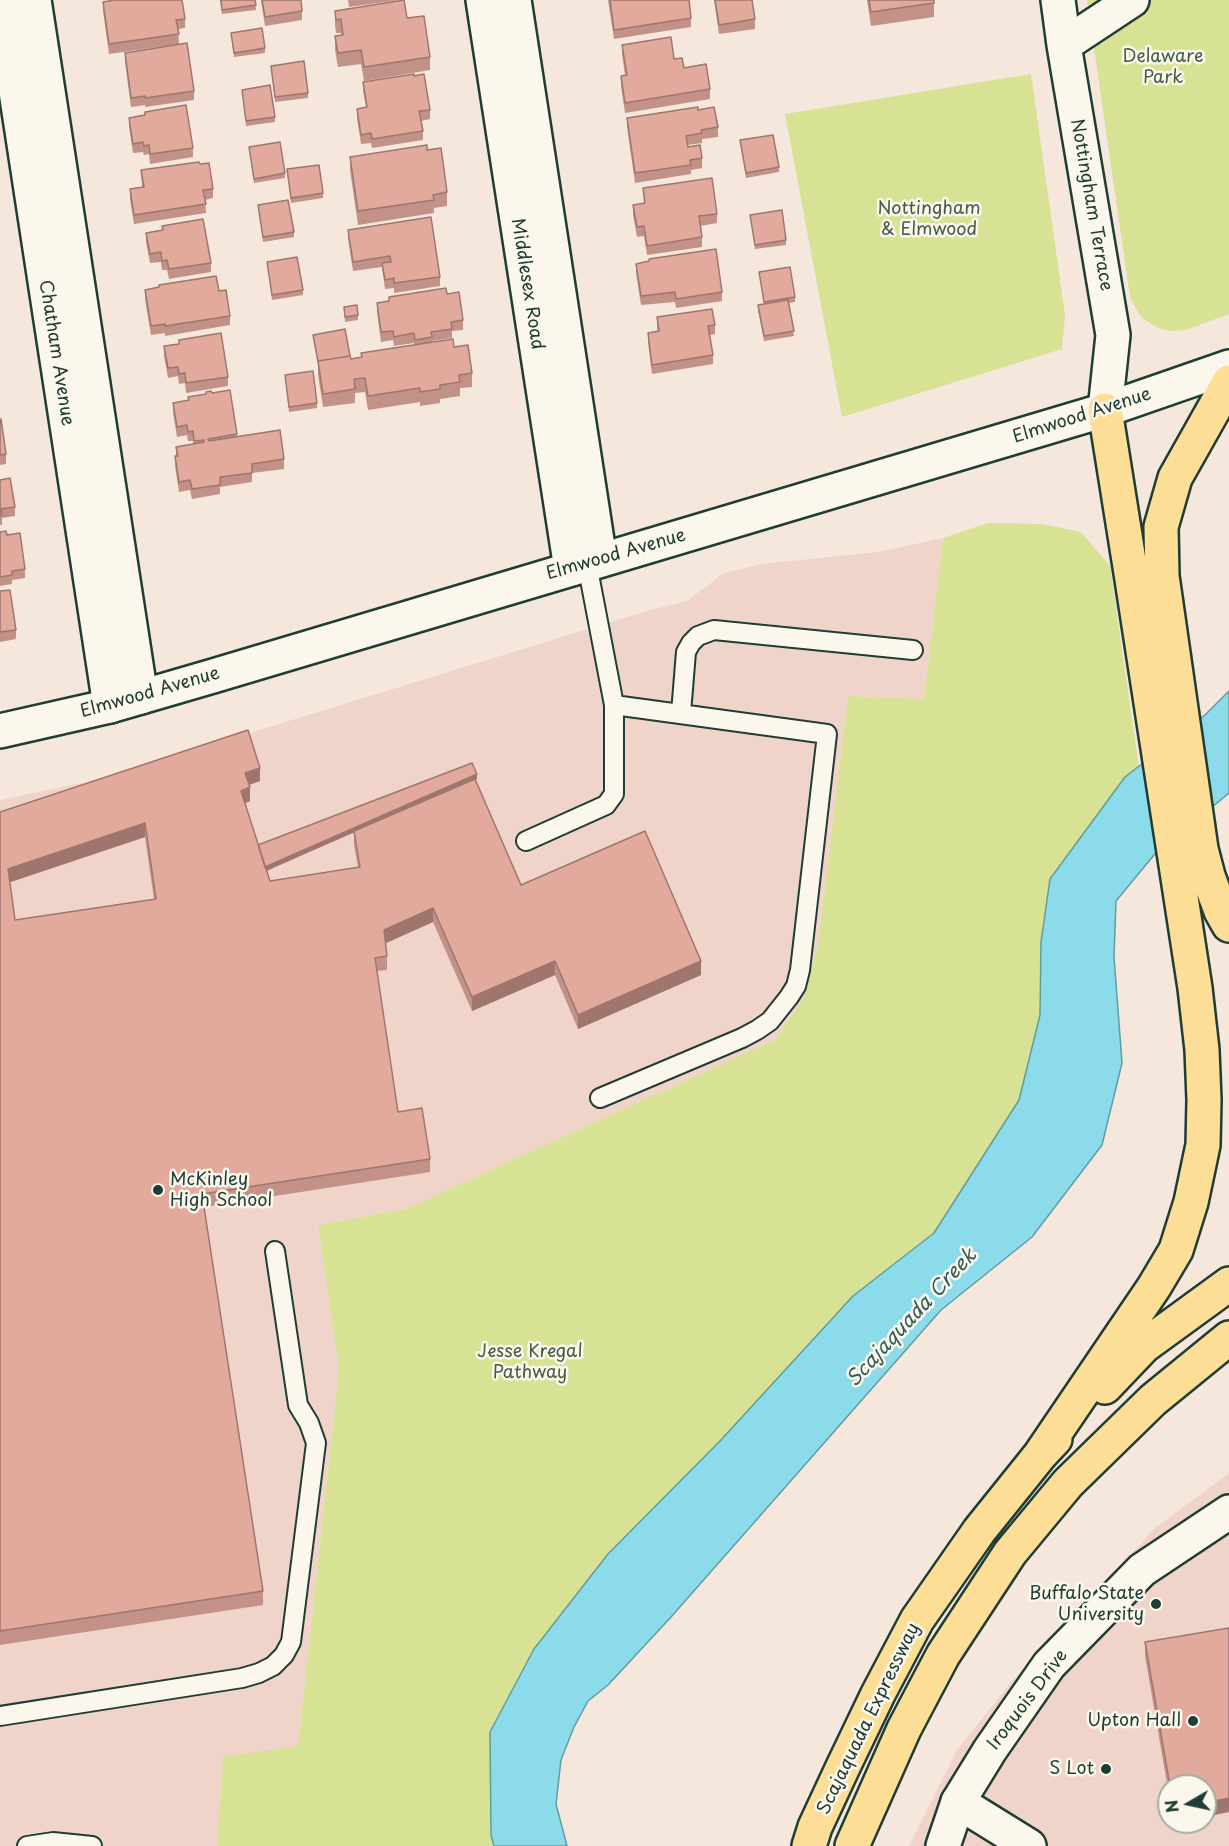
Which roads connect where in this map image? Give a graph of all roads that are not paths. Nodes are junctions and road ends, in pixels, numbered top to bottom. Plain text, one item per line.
1 (2, 0) edge
2 (34, 0) edge
3 (483, 0) edge
4 (514, 0) edge
5 (1058, 0) edge
6 (1132, 0) edge
7 (1064, 45) junction
8 (1229, 367) edge
9 (1229, 382) edge
10 (1104, 410) junction
11 (586, 564) junction
12 (914, 650) dead end
13 (141, 697) junction
14 (614, 705) junction
15 (110, 706) junction
16 (681, 713) junction
17 (0, 731) edge
18 (526, 841) dead end
19 (1229, 925) edge
20 (600, 1098) dead end
21 (275, 1251) dead end
22 (1229, 1284) edge
23 (1229, 1338) edge
24 (1040, 1455) junction
25 (1229, 1512) edge
26 (0, 1716) edge
27 (958, 1802) junction
28 (27, 1846) edge
29 (92, 1846) edge
30 (809, 1846) edge
31 (852, 1846) edge
32 (943, 1846) edge
33 (1029, 1846) edge

1 - 15 street, Chatham Avenue
2 - 13 street, Chatham Avenue
3 - 11 street, Middlesex Road
4 - 11 street, Middlesex Road
5 - 7 street, Nottingham Terrace
6 - 7 street
7 - 10 street, Nottingham Terrace
8 - 10 street, Elmwood Avenue
9 - 19 highway
10 - 11 street, Elmwood Avenue
10 - 24 highway
11 - 13 street, Elmwood Avenue
11 - 14 lane
12 - 16 lane
13 - 15 street, Elmwood Avenue
14 - 16 lane
14 - 18 lane
15 - 17 street, Elmwood Avenue
16 - 20 lane
21 - 26 lane
22 - 24 highway, Scajaquada Expressway
23 - 31 highway, Scajaquada Expressway
24 - 30 highway, Scajaquada Expressway
25 - 27 street, Iroquois Drive
27 - 32 street, Iroquois Drive
27 - 33 street
28 - 29 lane

